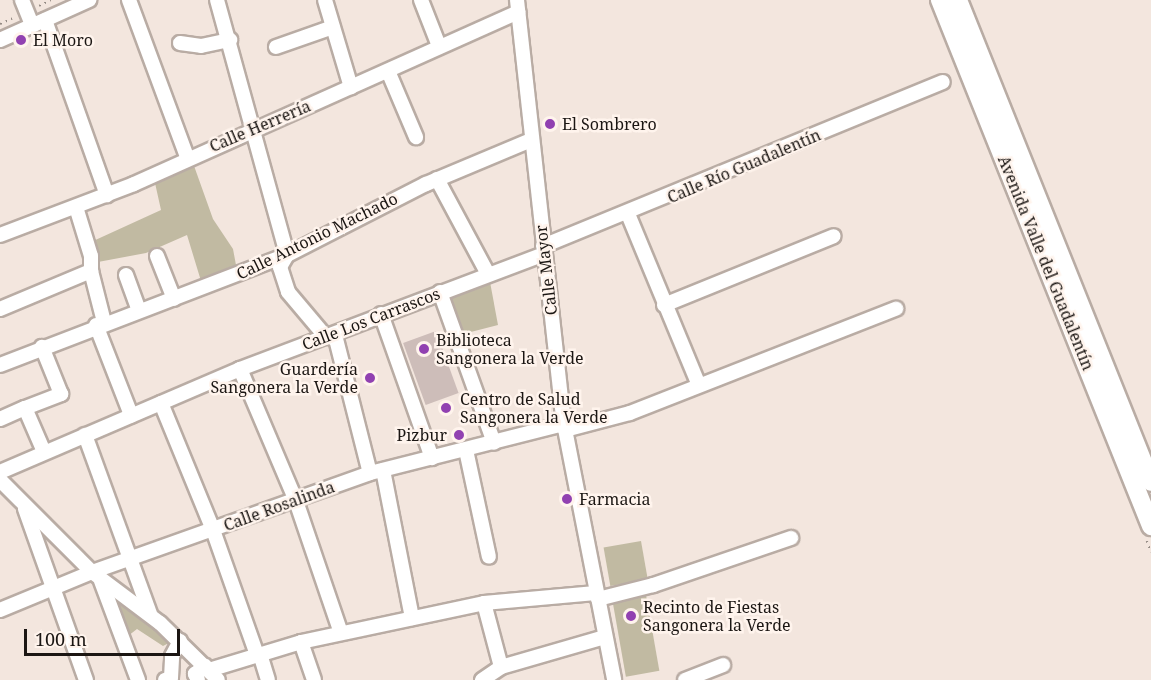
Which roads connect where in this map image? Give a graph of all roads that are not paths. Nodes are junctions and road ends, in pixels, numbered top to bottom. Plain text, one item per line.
1 (22, 0) edge
2 (89, 0) edge
3 (129, 0) edge
4 (217, 0) edge
5 (325, 0) edge
6 (421, 0) edge
7 (940, 0) edge
8 (958, 0) edge
9 (518, 6) edge
10 (45, 20) junction
11 (32, 25) junction
12 (333, 27) junction
13 (0, 40) edge
14 (230, 40) junction
15 (180, 43) dead end
16 (439, 45) junction
17 (276, 47) dead end
18 (388, 71) junction
19 (944, 82) dead end
20 (351, 87) junction
21 (252, 130) junction
22 (416, 137) dead end
23 (531, 140) junction
24 (187, 157) junction
25 (437, 179) junction
26 (106, 195) junction
27 (76, 207) junction
28 (628, 214) junction
29 (0, 235) edge
30 (834, 236) dead end
31 (543, 250) junction
32 (287, 255) junction
33 (157, 256) dead end
34 (91, 271) junction
35 (488, 274) junction
36 (126, 275) dead end
37 (440, 292) junction
38 (174, 299) junction
39 (664, 305) junction
40 (0, 309) edge
41 (896, 309) dead end
42 (139, 310) junction
43 (381, 314) junction
44 (100, 323) junction
45 (325, 336) junction
46 (42, 347) junction
47 (0, 365) edge
48 (240, 369) junction
49 (699, 385) junction
50 (161, 403) junction
51 (25, 408) junction
52 (131, 415) junction
53 (0, 419) edge
54 (564, 427) junction
55 (85, 435) junction
56 (494, 442) junction
57 (466, 450) junction
58 (44, 452) junction
59 (432, 458) junction
60 (376, 471) junction
61 (0, 472) edge
62 (0, 480) edge
63 (1151, 482) edge
64 (296, 501) junction
65 (23, 504) junction
66 (1151, 526) edge
67 (213, 530) junction
68 (791, 538) dead end
69 (489, 557) dead end
70 (130, 558) junction
71 (97, 576) junction
72 (52, 589) junction
73 (597, 596) junction
74 (484, 603) junction
75 (0, 610) edge
76 (150, 614) junction
77 (412, 618) junction
78 (341, 633) junction
79 (605, 637) junction
80 (180, 641) junction
81 (301, 642) junction
82 (258, 654) junction
83 (723, 665) dead end
84 (501, 668) junction
85 (211, 672) edge
86 (169, 679) edge
87 (86, 680) edge
88 (138, 680) edge
89 (198, 680) edge
90 (268, 680) edge
91 (314, 680) edge
92 (482, 680) edge
93 (614, 680) edge
94 (685, 680) edge

1 - 11 street
2 - 10 street
3 - 24 street
4 - 14 street
5 - 12 street
6 - 16 street
7 - 66 main road, Avenida Valle del Guadalentín
8 - 63 main road, Avenida Valle del Guadalentín
9 - 16 street, Calle Herrería
9 - 23 street, Calle Mayor
10 - 11 street
10 - 26 street
11 - 13 street
12 - 17 street
12 - 20 street
14 - 15 street
14 - 21 street
16 - 18 street, Calle Herrería
18 - 20 street, Calle Herrería
18 - 22 street
19 - 28 street, Calle Río Guadalentín
20 - 21 street, Calle Herrería
21 - 24 street, Calle Herrería
21 - 32 street
23 - 25 street, Calle Antonio Machado
23 - 31 street, Calle Mayor
24 - 26 street, Calle Herrería
25 - 32 street, Calle Antonio Machado
25 - 35 street
26 - 27 street, Calle Herrería
27 - 29 street, Calle Herrería
27 - 34 street
28 - 31 street, Calle Río Guadalentín
28 - 39 street
30 - 39 street
31 - 35 street, Calle Los Carrascos
31 - 54 street, Calle Mayor
32 - 38 street, Calle Antonio Machado
32 - 45 street
33 - 38 street
34 - 40 street
34 - 44 street
35 - 37 street, Calle Los Carrascos
36 - 42 street
37 - 43 street, Calle Los Carrascos
37 - 56 street
38 - 42 street, Calle Antonio Machado
39 - 49 street
41 - 49 street, Calle Rosalinda
42 - 44 street, Calle Antonio Machado
43 - 45 street, Calle Los Carrascos
43 - 59 street
44 - 46 street, Calle Antonio Machado
44 - 52 street
45 - 48 street, Calle Los Carrascos
45 - 60 street
46 - 47 street, Calle Antonio Machado
46 - 51 street
48 - 50 street, Calle Los Carrascos
48 - 64 street
49 - 54 street, Calle Rosalinda
50 - 52 street, Calle Los Carrascos
50 - 67 street
51 - 53 street
51 - 58 street
52 - 55 street, Calle Los Carrascos
54 - 56 street, Calle Rosalinda
54 - 73 street, Calle Mayor
55 - 58 street, Calle Los Carrascos
55 - 70 street
56 - 57 street, Calle Rosalinda
57 - 59 street, Calle Rosalinda
57 - 69 street
58 - 61 street, Calle Los Carrascos
59 - 60 street, Calle Rosalinda
60 - 64 street, Calle Rosalinda
60 - 77 street
62 - 65 street
64 - 67 street, Calle Rosalinda
64 - 78 street
65 - 71 street
65 - 72 street
67 - 70 street, Calle Rosalinda
67 - 82 street
68 - 73 street
70 - 71 street, Calle Rosalinda
70 - 76 street
71 - 72 street, Calle Rosalinda
71 - 76 street
71 - 88 street
72 - 75 street, Calle Rosalinda
72 - 87 street
73 - 74 street
73 - 79 street, Calle Mayor
74 - 77 street
74 - 84 street
76 - 80 street
77 - 78 street
78 - 81 street
79 - 84 street
79 - 93 street, Calle Mayor
80 - 85 street
80 - 86 street
81 - 82 street
81 - 91 street
82 - 85 street
82 - 90 street
83 - 94 street
84 - 92 street
85 - 89 street

